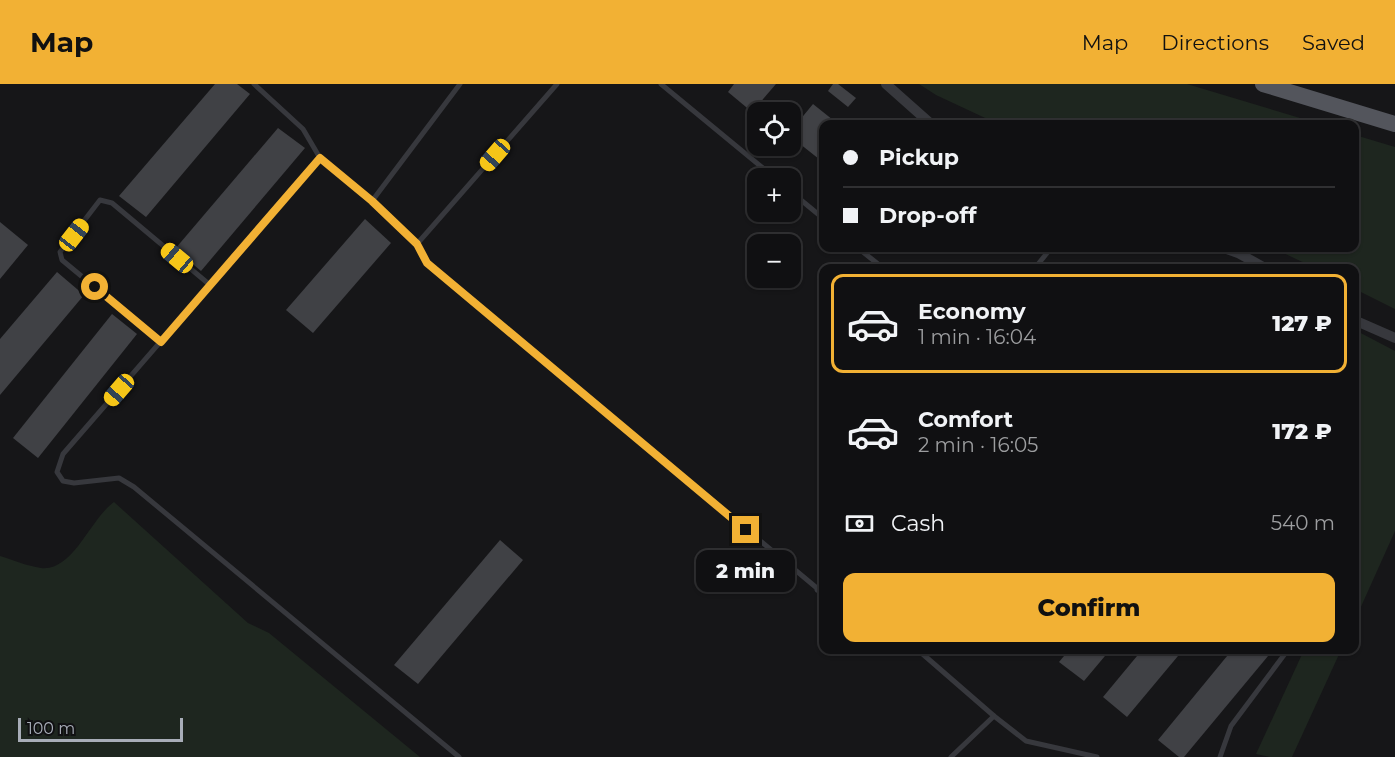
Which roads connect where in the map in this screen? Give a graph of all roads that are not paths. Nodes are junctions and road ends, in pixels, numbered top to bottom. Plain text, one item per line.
1 (254, 84) edge
2 (460, 84) edge
3 (557, 84) edge
4 (661, 84) edge
5 (886, 84) edge
6 (1263, 84) edge
7 (926, 120) edge
8 (1395, 124) edge
9 (320, 158) junction
10 (763, 168) edge
11 (801, 200) edge
12 (372, 201) junction
13 (819, 215) edge
14 (417, 244) junction
15 (863, 252) edge
16 (1048, 252) edge
17 (1235, 252) edge
18 (878, 264) edge
19 (1038, 264) edge
20 (1258, 264) edge
21 (210, 285) junction
22 (1359, 322) edge
23 (1395, 338) edge
24 (161, 342) junction
25 (817, 590) edge
26 (923, 654) edge
27 (1284, 654) edge
28 (994, 716) junction
29 (459, 757) edge
30 (951, 757) edge
31 (1097, 757) edge
32 (1220, 757) edge

1 - 9 lane
2 - 12 lane
3 - 14 lane
4 - 10 lane
5 - 7 street
6 - 8 main road
9 - 12 lane
9 - 21 lane
11 - 13 lane
12 - 14 lane
14 - 25 lane
15 - 18 lane
16 - 19 lane
17 - 20 street
21 - 24 lane
21 - 24 lane
22 - 23 street
24 - 29 lane
26 - 28 lane
27 - 32 lane
28 - 30 lane
28 - 31 lane

